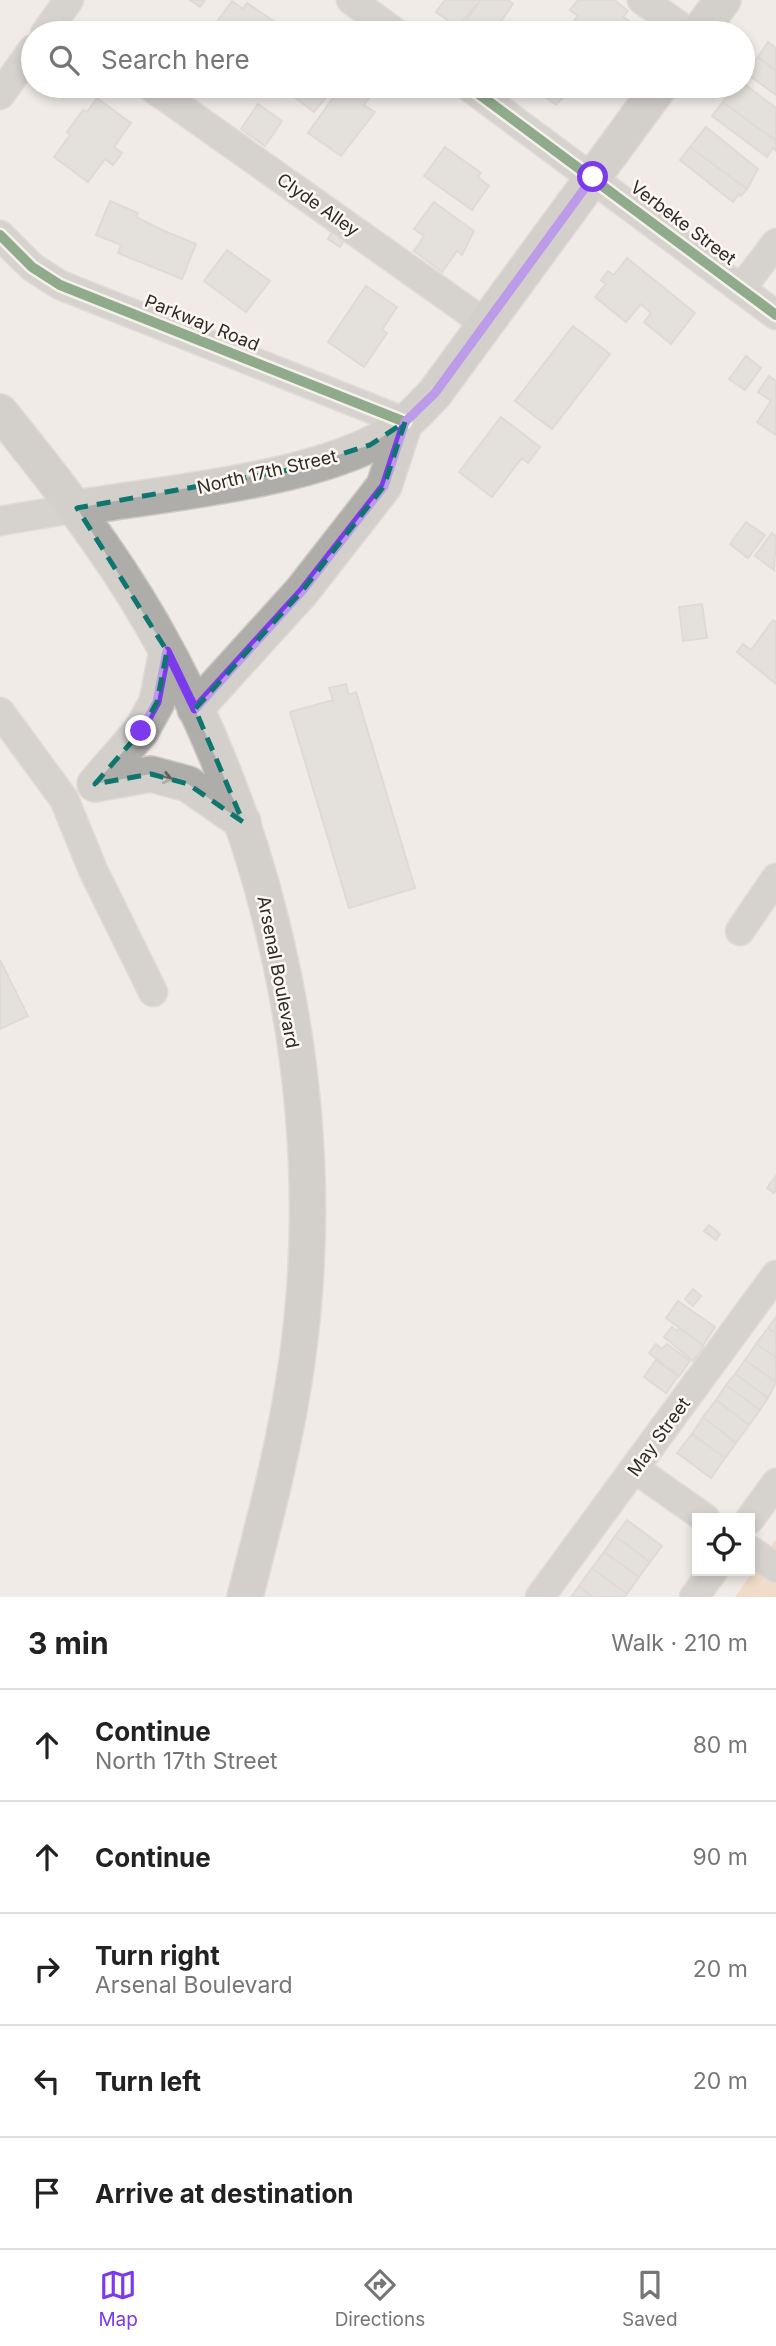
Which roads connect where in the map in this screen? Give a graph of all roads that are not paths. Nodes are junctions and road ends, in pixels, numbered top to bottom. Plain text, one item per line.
1 (351, 0) edge
2 (642, 0) edge
3 (723, 0) edge
4 (380, 21) edge
5 (673, 21) edge
6 (707, 21) edge
7 (21, 66) edge
8 (0, 95) edge
9 (167, 98) edge
10 (484, 98) edge
11 (651, 98) edge
12 (593, 177) junction
13 (0, 234) edge
14 (776, 243) edge
15 (741, 289) junction
16 (776, 315) edge
17 (486, 324) junction
18 (0, 412) edge
19 (405, 422) junction
20 (77, 508) junction
21 (0, 521) edge
22 (167, 651) junction
23 (195, 709) junction
24 (0, 712) edge
25 (79, 791) junction
26 (243, 822) junction
27 (776, 878) edge
28 (740, 930) dead end
29 (153, 992) dead end
30 (776, 1275) edge
31 (635, 1469) junction
32 (776, 1483) edge
33 (698, 1513) edge
34 (754, 1513) edge
35 (755, 1553) edge
36 (776, 1568) edge
37 (709, 1576) edge
38 (245, 1597) edge
39 (540, 1597) edge
40 (694, 1597) edge

1 - 4 street
2 - 5 street
3 - 6 main road
7 - 8 street
9 - 17 street, Clyde Alley
10 - 12 street, Verbeke Street
11 - 12 main road, North 17th Street
12 - 15 street, Verbeke Street
12 - 17 main road, North 17th Street
13 - 19 street, Parkway Road
14 - 15 street
15 - 16 street, Verbeke Street
17 - 19 main road, North 17th Street
18 - 20 main road, Arsenal Boulevard
19 - 20 main road, North 17th Street
19 - 23 main road
20 - 21 street
20 - 22 main road, Arsenal Boulevard
22 - 23 main road, Arsenal Boulevard
22 - 25 main road
23 - 26 main road, Arsenal Boulevard
24 - 25 street
25 -> 26 main road
25 - 29 street
26 - 38 main road, Arsenal Boulevard
27 - 28 street
30 - 31 street, May Street
31 - 33 street
31 - 39 street, May Street
32 - 34 street
35 - 36 street
37 - 40 street

